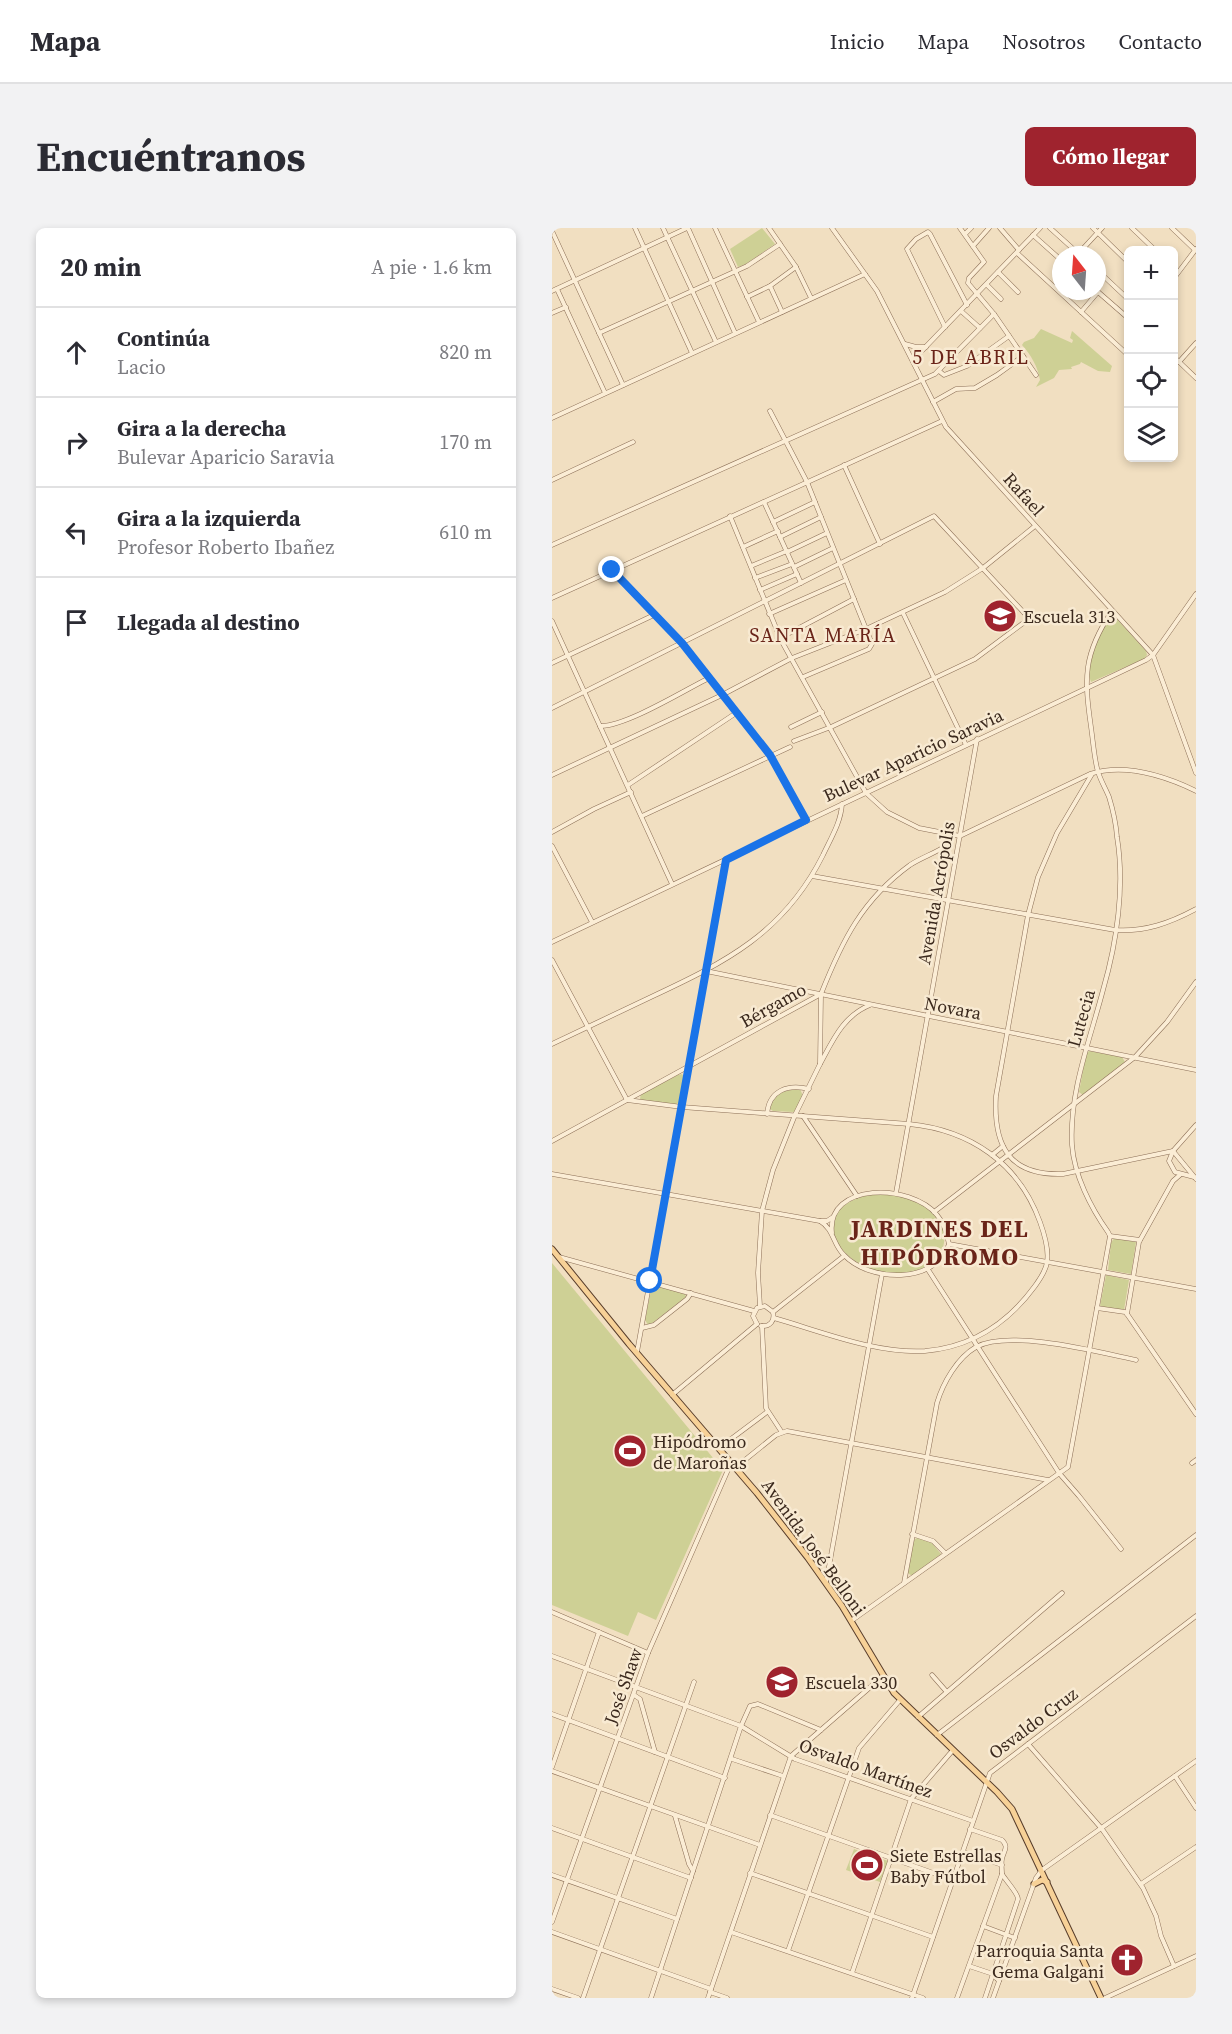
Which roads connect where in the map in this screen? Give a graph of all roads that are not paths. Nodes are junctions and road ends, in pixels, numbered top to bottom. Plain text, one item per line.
1 (556, 228) edge
2 (635, 228) edge
3 (663, 228) edge
4 (687, 228) edge
5 (716, 228) edge
6 (769, 228) edge
7 (832, 228) edge
8 (960, 228) edge
9 (971, 228) edge
10 (989, 228) edge
11 (1040, 228) edge
12 (1050, 228) edge
13 (1093, 228) edge
14 (1102, 228) edge
15 (1132, 228) edge
16 (1172, 228) edge
17 (1001, 229) edge
18 (552, 231) edge
19 (1098, 233) junction
20 (965, 234) junction
21 (1033, 235) junction
22 (667, 237) junction
23 (780, 244) junction
24 (973, 246) junction
25 (1070, 246) edge
26 (1086, 246) edge
27 (1151, 246) edge
28 (644, 248) junction
29 (1196, 250) edge
30 (1018, 251) junction
31 (1052, 252) edge
32 (1124, 258) edge
33 (796, 267) junction
34 (736, 272) junction
35 (998, 272) junction
36 (1178, 273) edge
37 (865, 274) junction
38 (1106, 278) edge
39 (575, 280) junction
40 (712, 282) junction
41 (987, 285) junction
42 (770, 286) junction
43 (554, 290) edge
44 (693, 291) junction
45 (1018, 292) dead end
46 (977, 295) junction
47 (1124, 295) edge
48 (747, 297) junction
49 (811, 298) junction
50 (1001, 299) dead end
51 (1106, 299) edge
52 (1090, 300) edge
53 (669, 302) junction
54 (967, 305) junction
55 (566, 307) junction
56 (961, 311) junction
57 (782, 312) junction
58 (1081, 312) junction
59 (552, 313) edge
60 (994, 314) junction
61 (1124, 315) edge
62 (759, 322) junction
63 (945, 327) junction
64 (980, 328) junction
65 (599, 333) junction
66 (735, 333) junction
67 (1009, 336) junction
68 (716, 342) junction
69 (1196, 343) edge
70 (905, 344) junction
71 (927, 346) junction
72 (692, 353) junction
73 (1127, 354) edge
74 (1023, 356) junction
75 (913, 360) junction
76 (1179, 362) joint
77 (939, 371) junction
78 (1036, 375) dead end
79 (1196, 378) edge
80 (922, 380) junction
81 (623, 385) junction
82 (605, 393) junction
83 (933, 402) junction
84 (770, 411) dead end
85 (552, 418) edge
86 (942, 421) junction
87 (785, 440) junction
88 (633, 442) dead end
89 (844, 465) junction
90 (552, 480) edge
91 (807, 482) junction
92 (764, 502) junction
93 (815, 502) junction
94 (730, 516) junction
95 (821, 518) junction
96 (773, 522) junction
97 (1035, 526) junction
98 (778, 531) junction
99 (827, 533) junction
100 (780, 537) junction
101 (880, 544) junction
102 (552, 545) edge
103 (743, 547) junction
104 (833, 548) junction
105 (787, 551) junction
106 (793, 565) junction
107 (840, 565) junction
108 (751, 566) junction
109 (984, 568) junction
110 (612, 570) junction
111 (797, 574) junction
112 (755, 578) junction
113 (846, 580) junction
114 (801, 583) junction
115 (760, 590) junction
116 (1196, 594) edge
117 (552, 598) edge
118 (854, 599) junction
119 (764, 600) junction
120 (1112, 611) junction
121 (903, 613) junction
122 (769, 614) junction
123 (654, 615) junction
124 (552, 621) edge
125 (866, 629) junction
126 (780, 638) junction
127 (682, 643) junction
128 (1153, 655) junction
129 (568, 656) junction
130 (792, 658) junction
131 (552, 663) edge
132 (803, 676) junction
133 (710, 678) junction
134 (934, 679) junction
135 (1086, 688) junction
136 (585, 692) junction
137 (722, 695) junction
138 (552, 708) edge
139 (822, 712) junction
140 (736, 713) junction
141 (600, 726) junction
142 (791, 727) dead end
143 (831, 727) junction
144 (977, 739) junction
145 (794, 741) dead end
146 (966, 745) junction
147 (790, 747) dead end
148 (610, 748) junction
149 (770, 755) junction
150 (1095, 772) junction
151 (1196, 773) edge
152 (552, 775) edge
153 (1074, 782) junction
154 (628, 785) junction
155 (1196, 791) edge
156 (631, 792) junction
157 (1081, 792) junction
158 (866, 793) junction
159 (842, 804) junction
160 (642, 816) junction
161 (806, 820) junction
162 (552, 832) edge
163 (949, 835) junction
164 (960, 836) junction
165 (552, 846) edge
166 (726, 860) junction
167 (812, 876) junction
168 (672, 884) junction
169 (883, 888) junction
170 (948, 900) junction
171 (1196, 909) edge
172 (1028, 915) junction
173 (592, 922) junction
174 (1115, 930) junction
175 (552, 942) edge
176 (552, 960) edge
177 (706, 971) junction
178 (1196, 982) edge
179 (821, 994) junction
180 (872, 1005) junction
181 (928, 1017) junction
182 (587, 1027) junction
183 (1007, 1032) junction
184 (552, 1044) edge
185 (1086, 1047) junction
186 (1135, 1057) junction
187 (819, 1064) junction
188 (689, 1066) junction
189 (1196, 1070) edge
190 (809, 1089) junction
191 (627, 1100) junction
192 (1074, 1105) junction
193 (682, 1107) junction
194 (767, 1114) junction
195 (795, 1115) junction
196 (802, 1116) junction
197 (909, 1124) junction
198 (1196, 1125) edge
199 (552, 1141) edge
200 (1003, 1146) junction
201 (1173, 1151) junction
202 (992, 1155) junction
203 (1009, 1155) junction
204 (1155, 1156) junction
205 (1169, 1161) junction
206 (1000, 1162) junction
207 (1017, 1165) junction
208 (1185, 1166) junction
209 (1172, 1169) junction
210 (1077, 1171) junction
211 (1010, 1172) junction
212 (552, 1174) edge
213 (1181, 1174) junction
214 (1195, 1178) edge
215 (1173, 1181) junction
216 (896, 1193) junction
217 (665, 1194) junction
218 (857, 1196) junction
219 (762, 1211) junction
220 (934, 1212) junction
221 (833, 1217) junction
222 (820, 1221) junction
223 (832, 1233) junction
224 (1110, 1236) junction
225 (1140, 1240) junction
226 (949, 1244) junction
227 (552, 1249) edge
228 (558, 1256) junction
229 (844, 1256) junction
230 (1047, 1262) junction
231 (927, 1268) junction
232 (1104, 1272) junction
233 (882, 1274) junction
234 (1133, 1278) junction
235 (650, 1281) junction
236 (1196, 1288) edge
237 (691, 1293) junction
238 (760, 1306) junction
239 (1097, 1308) junction
240 (754, 1311) junction
241 (773, 1312) junction
242 (1127, 1314) junction
243 (774, 1318) junction
244 (757, 1324) junction
245 (762, 1326) junction
246 (641, 1328) junction
247 (638, 1338) junction
248 (972, 1340) junction
249 (629, 1344) junction
250 (870, 1345) junction
251 (977, 1347) junction
252 (1090, 1351) junction
253 (636, 1353) junction
254 (1136, 1360) dead end
255 (672, 1395) junction
256 (767, 1412) junction
257 (1196, 1414) edge
258 (781, 1431) junction
259 (727, 1442) dead end
260 (852, 1443) junction
261 (928, 1457) junction
262 (733, 1465) junction
263 (1059, 1473) junction
264 (1049, 1480) junction
265 (912, 1534) junction
266 (1196, 1535) edge
267 (1121, 1549) dead end
268 (945, 1553) junction
269 (826, 1583) junction
270 (904, 1584) junction
271 (1062, 1593) dead end
272 (552, 1612) edge
273 (1196, 1616) edge
274 (851, 1621) junction
275 (599, 1632) junction
276 (648, 1653) junction
277 (552, 1656) edge
278 (587, 1669) junction
279 (932, 1675) dead end
280 (883, 1676) junction
281 (694, 1682) dead end
282 (637, 1688) junction
283 (946, 1691) junction
284 (634, 1695) junction
285 (900, 1700) junction
286 (686, 1706) junction
287 (552, 1714) edge
288 (918, 1717) junction
289 (569, 1721) junction
290 (741, 1726) junction
291 (821, 1730) junction
292 (937, 1735) junction
293 (618, 1739) junction
294 (1028, 1744) junction
295 (952, 1750) junction
296 (655, 1752) junction
297 (791, 1756) junction
298 (667, 1757) junction
299 (732, 1759) junction
300 (1196, 1761) edge
301 (552, 1769) edge
302 (783, 1776) junction
303 (1175, 1776) junction
304 (725, 1778) junction
305 (848, 1779) junction
306 (986, 1782) junction
307 (600, 1789) junction
308 (911, 1799) junction
309 (650, 1807) junction
310 (1196, 1808) edge
311 (770, 1815) junction
312 (675, 1816) junction
313 (973, 1821) junction
314 (708, 1827) junction
315 (552, 1828) edge
316 (970, 1829) junction
317 (1102, 1829) junction
318 (829, 1836) junction
319 (582, 1839) junction
320 (760, 1845) junction
321 (1196, 1847) edge
322 (963, 1852) junction
323 (633, 1857) junction
324 (891, 1857) junction
325 (1002, 1865) junction
326 (1042, 1870) junction
327 (693, 1871) junction
328 (750, 1873) junction
329 (1002, 1874) junction
330 (552, 1875) edge
331 (691, 1878) junction
332 (567, 1880) junction
333 (953, 1880) junction
334 (1047, 1882) junction
335 (1034, 1884) junction
336 (1141, 1884) junction
337 (809, 1893) junction
338 (618, 1898) junction
339 (872, 1916) junction
340 (677, 1919) junction
341 (552, 1922) edge
342 (983, 1926) junction
343 (552, 1932) edge
344 (731, 1932) junction
345 (1006, 1935) junction
346 (933, 1937) junction
347 (1015, 1938) junction
348 (600, 1949) junction
349 (788, 1951) junction
350 (1196, 1956) edge
351 (969, 1966) junction
352 (1174, 1966) junction
353 (660, 1971) junction
354 (852, 1973) junction
355 (993, 1974) junction
356 (999, 1981) junction
357 (552, 1989) edge
358 (711, 1990) junction
359 (912, 1996) edge
360 (578, 1998) edge
361 (583, 1998) edge
362 (651, 1998) edge
363 (708, 1998) edge
364 (726, 1998) edge
365 (923, 1998) edge
366 (957, 1998) edge
367 (985, 1998) edge
368 (993, 1998) edge
369 (1103, 1998) edge

1 - 18 street
2 - 28 street
3 - 22 street
4 - 22 street
4 - 40 street
5 - 34 street
6 - 23 street
7 - 37 street, Rafael
8 - 20 street
9 - 20 street
10 - 24 street
11 - 21 street
12 - 25 street
13 - 19 street
14 - 19 street
15 - 27 street
16 - 29 street
17 - 30 street
18 - 39 street
19 - 26 street
19 - 32 street
20 - 24 street
21 - 30 street
21 - 31 street
22 - 28 street
22 - 44 street
23 - 33 street
23 - 34 street
24 - 46 street
28 - 39 street
28 - 53 street
29 - 36 street
30 - 35 street
30 - 58 street
33 - 42 street
33 - 49 street
34 - 40 street
34 - 48 street
35 - 41 street
35 - 45 street
37 - 49 street
37 - 70 street, Rafael
38 - 47 street
39 - 43 street
39 - 65 street
40 - 44 street
40 - 66 street
41 - 46 street
41 - 50 street
42 - 48 street
42 - 57 street
43 - 55 street
44 - 53 street
44 - 68 street
46 - 54 street
46 - 60 street
48 - 62 street
49 - 57 street
51 - 61 street
52 - 58 street
53 - 65 street
53 - 72 street
54 - 56 street
54 - 63 street
55 - 59 street
55 - 82 street
56 - 63 street
56 - 64 street
57 - 62 street
58 - 73 street
60 - 64 street
60 - 67 street
62 - 66 street
63 - 71 street
64 - 77 street
65 - 81 street
66 - 68 street
67 - 74 street
67 - 77 street
68 - 72 street
69 - 76 street
70 - 71 street
70 - 75 street, Rafael
71 - 75 street
72 - 81 street
74 - 78 street
74 - 83 street
75 - 80 street, Rafael
76 - 79 street
77 - 80 street
80 - 83 street, Rafael
80 - 87 street
81 - 82 street
82 - 85 street
83 - 86 street, Rafael
84 - 87 street
86 - 89 street
86 - 97 street, Rafael
87 - 91 street
87 - 102 street
88 - 90 street
89 - 91 street
89 - 101 street
91 - 92 street
91 - 93 street
92 - 94 street
92 - 96 street
93 - 95 street
93 - 96 street
94 - 103 street
94 - 110 street
95 - 99 street
95 - 100 street
96 - 98 street
97 - 109 street
97 - 120 street, Rafael
98 - 100 street
98 - 103 street
99 - 104 street
99 - 105 street
100 - 105 street
101 - 107 street
101 - 109 street
103 - 108 street
104 - 106 street
104 - 107 street
105 - 106 street
105 - 108 street
106 - 111 street
106 - 112 street
107 - 113 street
107 - 114 street
108 - 112 street
109 - 121 street
109 - 134 street
110 - 117 street
110 - 123 street
111 - 114 street
111 - 115 street
112 - 115 street
113 - 118 street
113 - 122 street
114 - 119 street
115 - 119 street
116 - 128 street, Bulevar Aparicio Saravia
118 - 125 street
118 - 126 street
119 - 122 street
119 - 127 street
120 - 128 street, Rafael
120 - 135 street, Lutecia
121 - 125 street
121 - 134 street
122 - 126 street
123 - 127 street
123 - 129 street
124 - 129 street
125 - 130 street
125 - 132 street
126 - 130 street
127 - 133 street
127 - 136 street
128 - 135 street, Bulevar Aparicio Saravia
128 - 151 street, Rafael
129 - 131 street
129 - 136 street
130 - 132 street
130 - 137 street
132 - 139 street
133 - 137 street
133 - 141 street
134 - 143 street
134 - 146 street
135 - 144 street, Bulevar Aparicio Saravia
135 - 150 street, Lutecia
136 - 138 street
136 - 141 street
137 - 140 street
137 - 148 street
139 - 142 street
139 - 143 street
140 - 149 street
140 - 154 street
141 - 148 street
143 - 145 street
143 - 158 street
144 - 146 street, Bulevar Aparicio Saravia
144 - 164 street, Avenida Acrópolis
146 - 158 street, Bulevar Aparicio Saravia
147 - 149 street
148 - 152 street
148 - 154 street
149 - 160 street
149 - 161 street
150 - 153 street
150 - 155 street
150 - 157 street
150 - 174 street, Lutecia
153 - 157 street
153 - 164 street
154 - 156 street
156 - 160 street
156 - 162 street
157 - 172 street
158 - 159 street, Bulevar Aparicio Saravia
158 - 163 street
159 - 161 street, Bulevar Aparicio Saravia
159 - 167 street
160 - 168 street
161 - 166 street, Bulevar Aparicio Saravia
163 - 164 street
163 - 169 street, Bérgamo
164 - 170 street, Avenida Acrópolis
165 - 173 street
166 - 168 street, Bulevar Aparicio Saravia
166 - 177 street
167 - 169 street
167 - 177 street
168 - 173 street, Bulevar Aparicio Saravia
169 - 170 street
169 - 179 street, Bérgamo
170 - 172 street
170 - 181 street, Avenida Acrópolis
171 - 174 street
172 - 174 street
172 - 183 street
173 - 175 street, Bulevar Aparicio Saravia
174 - 185 street, Lutecia
176 - 182 street
177 - 179 street, Novara
177 - 182 street
177 - 188 street
178 - 186 street
179 - 180 street, Novara
179 - 187 street
179 - 188 street, Bérgamo
180 - 181 street, Novara
180 - 187 street
181 - 183 street, Novara
181 - 197 street, Avenida Acrópolis
182 - 184 street
182 - 191 street
183 - 185 street, Novara
183 - 200 street
185 - 186 street, Novara
185 - 192 street, Lutecia
186 - 189 street, Novara
186 - 192 street
187 - 190 street
188 - 191 street, Bérgamo
188 - 193 street
190 - 194 street
190 - 195 street
191 - 193 street
191 - 199 street, Bérgamo
192 - 203 street
192 - 210 street, Lutecia
193 - 194 street
193 - 217 street
194 - 195 street
195 - 196 street
195 - 219 street
196 - 197 street
196 - 218 street
197 - 202 street
197 - 216 street, Avenida Acrópolis
198 - 201 street
200 - 202 street
200 - 203 street
201 - 204 street
201 - 205 street
201 - 208 street
202 - 206 street
203 - 206 street
203 - 207 street
204 - 205 street
204 - 210 street
205 - 209 street
206 - 211 street
206 - 220 street
207 - 210 street
207 - 211 street
208 - 213 street
208 - 214 street
209 - 213 street
209 - 215 street
210 - 224 street, Lutecia
211 - 230 street
212 - 217 street
213 - 214 street
213 - 215 street
215 - 225 street
216 - 218 street
216 - 220 street
217 - 219 street
217 - 235 street
218 - 221 street
219 - 222 street
219 - 238 street
220 - 226 street
221 - 222 street
221 - 223 street
222 - 223 street
223 - 229 street
224 - 225 street
224 - 232 street
225 - 234 street
226 - 230 street
226 - 231 street
227 - 228 main road, Avenida José Belloni
228 - 235 street
228 - 249 main road, Avenida José Belloni
229 - 233 street
229 - 241 street
230 - 232 street
230 - 248 street
231 - 233 street
231 - 248 street
232 - 234 street
232 - 239 street
233 - 250 street
234 - 236 street
234 - 242 street
235 - 237 street
235 - 246 street
237 - 240 street
237 - 246 street
238 - 240 street
238 - 241 street
239 - 242 street
239 - 252 street
240 - 244 street
241 - 243 street
242 - 257 street
243 - 245 street
243 - 250 street
244 - 245 street
244 - 255 street
245 - 256 street
246 - 247 street
247 - 249 street
247 - 253 street
248 - 250 street
248 - 251 street
249 - 253 main road, Avenida José Belloni
250 - 260 street
251 - 252 street
251 - 261 street
251 - 263 street
252 - 254 street
252 - 263 street
253 - 255 main road, Avenida José Belloni
255 - 262 main road, Avenida José Belloni
256 - 258 street
256 - 259 street
258 - 260 street
258 - 262 street
260 - 261 street
260 - 269 street
261 - 264 street
261 - 265 street
262 - 269 main road, Avenida José Belloni
262 - 276 street, José Shaw
263 - 264 street
263 - 267 street
264 - 268 street
265 - 268 street
265 - 270 street
266 - 292 street
268 - 270 street
269 - 274 main road, Avenida José Belloni
270 - 274 street
271 - 283 street
272 - 275 street
273 - 294 street, Osvaldo Cruz
274 - 280 main road, Avenida José Belloni
275 - 276 street
275 - 278 street
276 - 282 street, José Shaw
277 - 278 street, Osvaldo Martínez
278 - 282 street, Osvaldo Martínez
278 - 289 street
279 - 283 street
280 - 285 main road, Avenida José Belloni
280 - 291 street
281 - 286 street
282 - 284 street, José Shaw
282 - 286 street, Osvaldo Martínez
283 - 288 street
284 - 293 street, José Shaw
284 - 296 street
285 - 288 main road, Avenida José Belloni
285 - 305 street
286 - 290 street, Osvaldo Martínez
286 - 298 street
287 - 289 street
288 - 292 main road, Avenida José Belloni
289 - 293 street
289 - 301 street
290 - 291 street
290 - 297 street, Osvaldo Martínez
290 - 299 street
291 - 297 street
292 - 295 main road, Avenida José Belloni
293 - 296 street
293 - 307 street, José Shaw
294 - 306 street, Osvaldo Cruz
294 - 317 street
295 - 306 main road, Avenida José Belloni
295 - 308 street
296 - 298 street
297 - 302 street
297 - 305 street, Osvaldo Martínez
298 - 304 street
298 - 309 street
299 - 302 street
299 - 304 street
300 - 303 street
301 - 307 street
302 - 311 street
303 - 310 street
303 - 317 street
304 - 314 street
305 - 308 street, Osvaldo Martínez
305 - 318 street
306 - 313 street, Osvaldo Cruz
306 - 326 main road, Avenida José Belloni
307 - 309 street
307 - 319 street, José Shaw
308 - 313 street, Osvaldo Martínez
308 - 324 street
309 - 312 street
309 - 323 street
311 - 318 street
311 - 320 street
312 - 314 street
312 - 327 street
313 - 316 street, Osvaldo Cruz
314 - 320 street
314 - 327 street
315 - 319 street
316 - 322 street, Osvaldo Cruz
316 - 325 street
317 - 326 street
317 - 336 street
318 - 324 street
318 - 337 street
319 - 323 street
319 - 332 street, José Shaw
320 - 328 street
321 - 336 street
322 - 325 street
322 - 333 street, Osvaldo Cruz
323 - 331 street
323 - 338 street
324 - 333 street
324 - 339 street
325 - 329 street
326 - 334 main road, Avenida José Belloni
326 - 335 street
327 - 331 street
328 - 337 street
328 - 344 street
329 - 342 street
329 - 345 street
330 - 332 street
331 - 340 street
332 - 338 street
332 - 341 street, José Shaw
333 - 346 street, Osvaldo Cruz
334 - 335 main road
334 - 369 main road, Avenida José Belloni
335 - 347 street
336 - 352 street
337 - 339 street
337 - 349 street
338 - 340 street
338 - 348 street
339 - 346 street
339 - 354 street
340 - 353 street
342 - 345 street
342 - 351 street
343 - 348 street
344 - 349 street
344 - 358 street
345 - 347 street
345 - 355 street
346 - 359 street, Osvaldo Cruz
347 - 356 street
348 - 353 street
348 - 361 street
349 - 354 street
350 - 352 street
351 - 355 street
351 - 366 street
352 - 369 street
353 - 358 street
353 - 362 street
354 - 359 street
355 - 356 street
355 - 367 street
356 - 368 street
357 - 360 street
358 - 363 street
358 - 364 street
359 - 365 street

